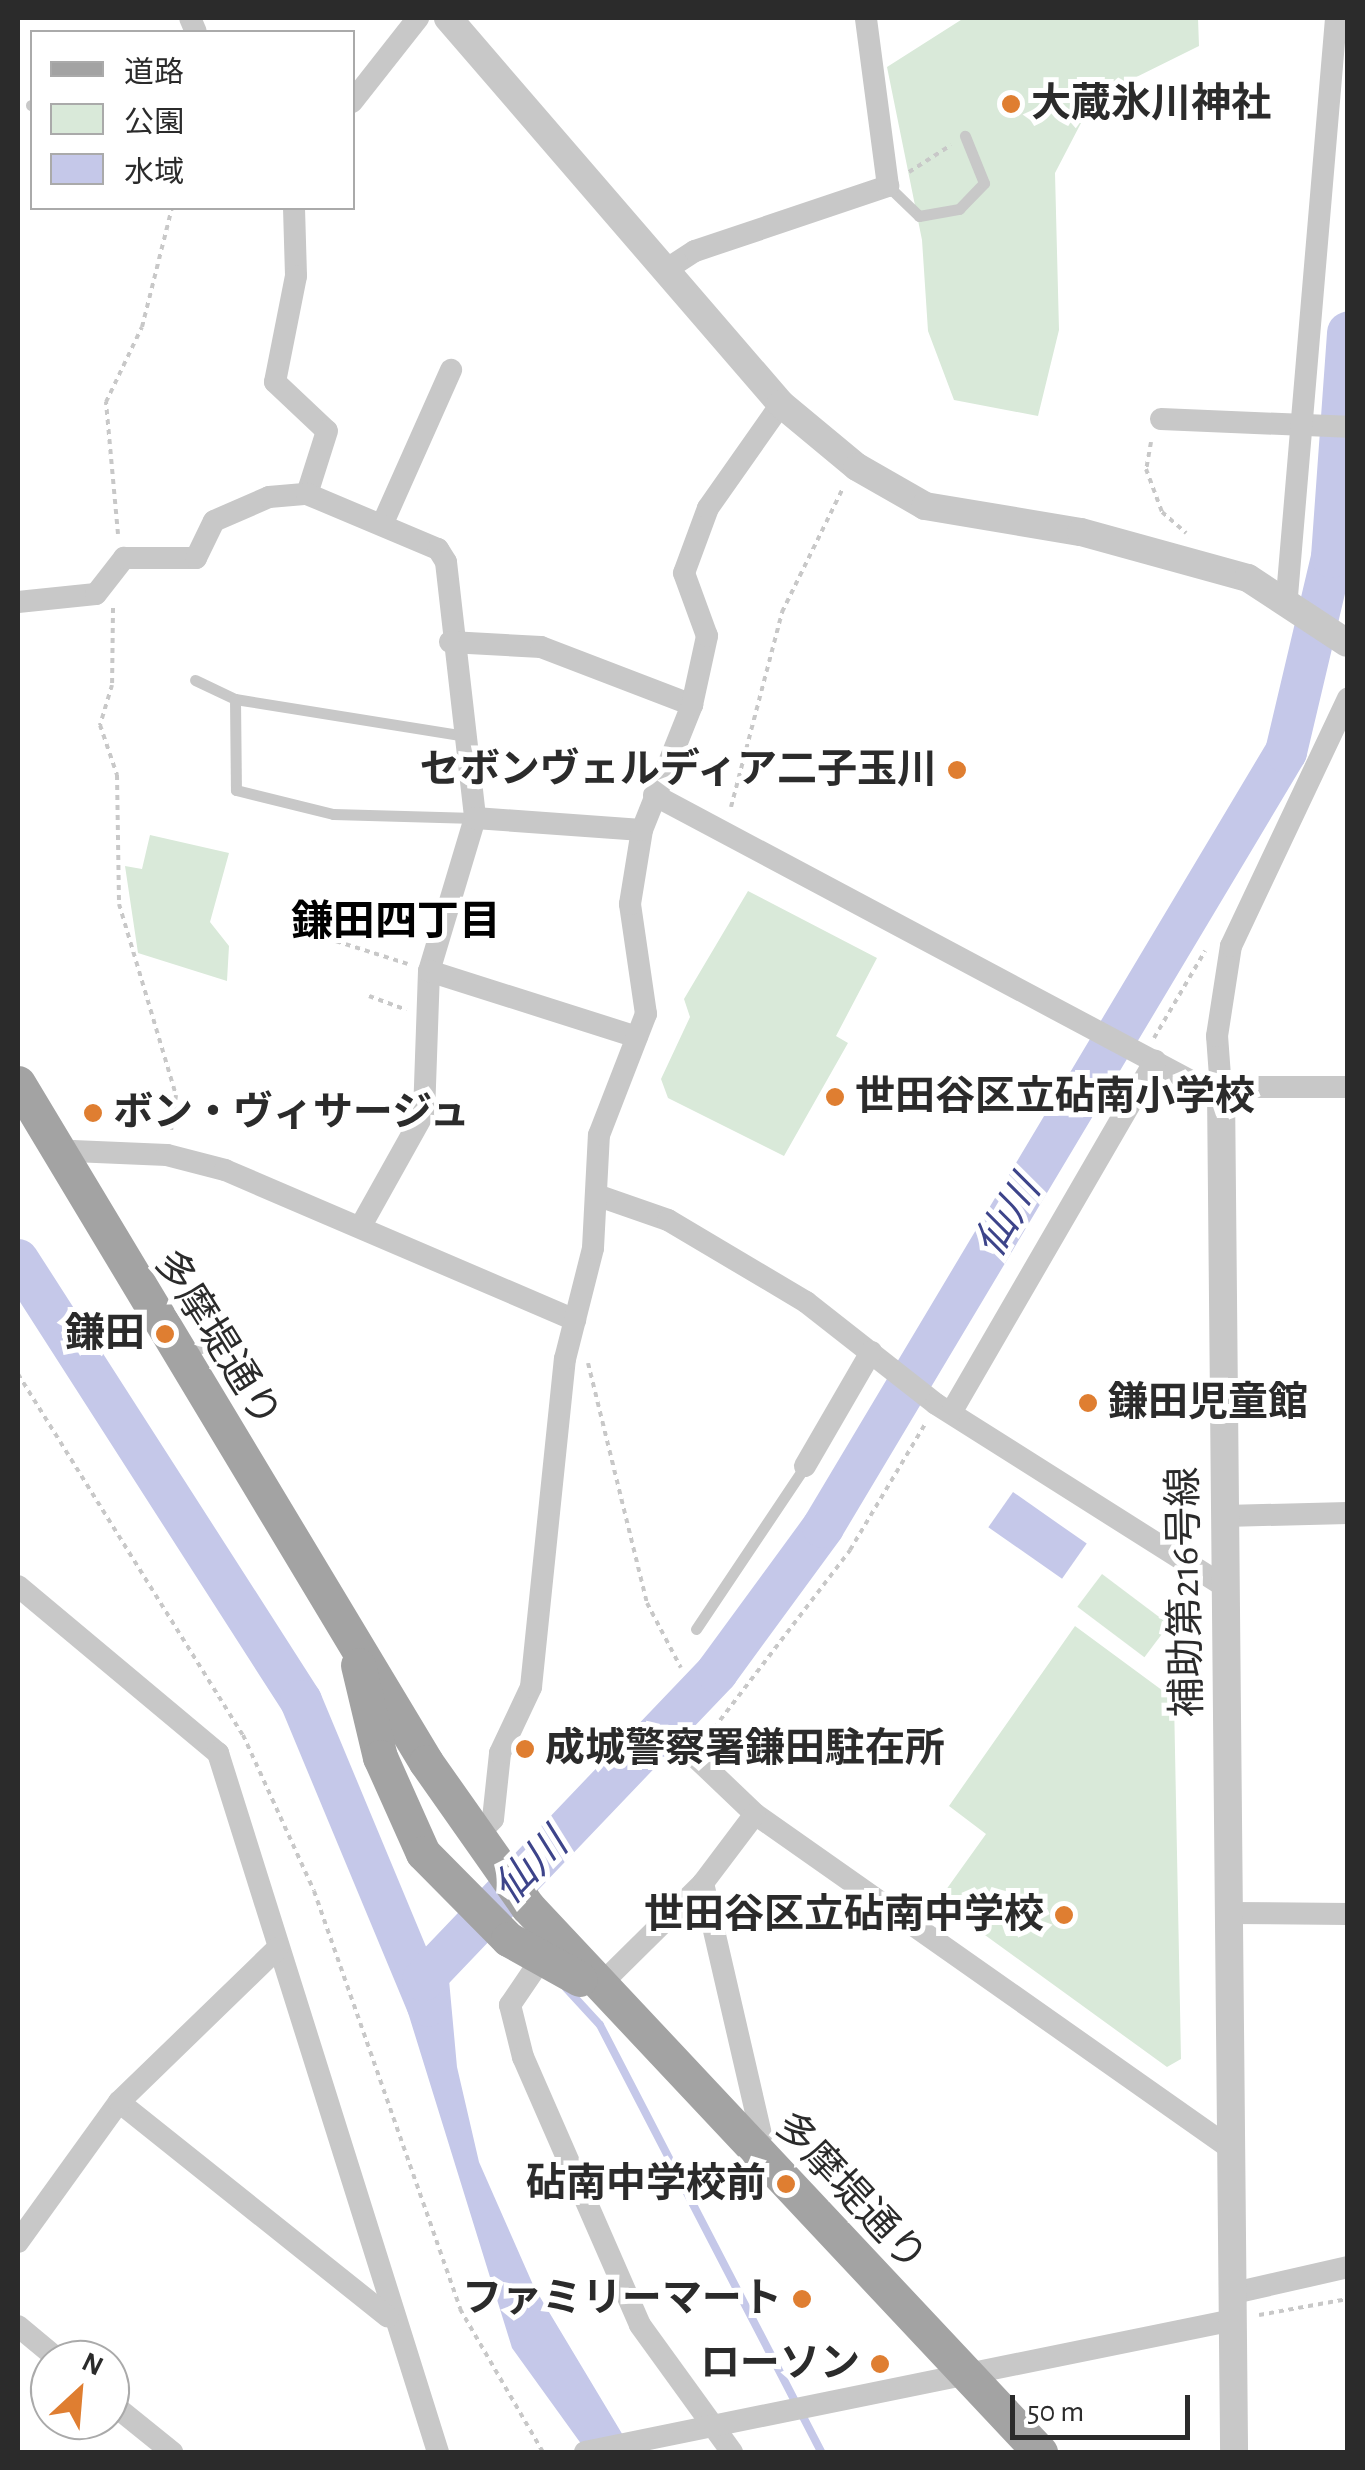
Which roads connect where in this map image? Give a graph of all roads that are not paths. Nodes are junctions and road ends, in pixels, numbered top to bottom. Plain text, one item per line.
1 (418, 18) edge
2 (448, 18) edge
3 (866, 18) edge
4 (1336, 18) edge
5 (355, 98) edge
6 (966, 136) road end
7 (888, 186) junction
8 (294, 210) edge
9 (668, 269) junction
10 (451, 370) dead end
11 (781, 404) junction
12 (1161, 419) road end
13 (1301, 425) junction
14 (1348, 427) edge
15 (307, 494) junction
16 (382, 525) junction
17 (1287, 596) junction
18 (18, 602) edge
19 (450, 642) junction
20 (1347, 643) edge
21 (195, 680) dead end
22 (1348, 698) edge
23 (235, 699) junction
24 (692, 705) junction
25 (460, 735) junction
26 (654, 795) junction
27 (475, 818) junction
28 (642, 830) junction
29 (429, 970) junction
30 (637, 1037) junction
31 (1150, 1058) junction
32 (1348, 1088) edge
33 (1221, 1090) junction
34 (21, 1098) edge
35 (58, 1160) junction
36 (599, 1196) junction
37 (362, 1224) junction
38 (575, 1326) junction
39 (218, 1342) dead end
40 (180, 1358) junction
41 (878, 1358) junction
42 (944, 1407) junction
43 (805, 1466) joint
44 (1348, 1513) edge
45 (1226, 1516) junction
46 (18, 1586) edge
47 (1225, 1587) junction
48 (696, 1630) dead end
49 (354, 1635) junction
50 (691, 1753) dead end
51 (755, 1814) junction
52 (486, 1848) junction
53 (703, 1883) junction
54 (1232, 1913) junction
55 (1348, 1914) edge
56 (278, 1948) junction
57 (542, 1958) junction
58 (597, 1988) junction
59 (119, 2102) junction
60 (750, 2147) junction
61 (1230, 2148) junction
62 (18, 2242) edge
63 (1348, 2267) edge
64 (1233, 2307) junction
65 (388, 2317) junction
66 (964, 2374) junction
67 (130, 2418) edge
68 (715, 2425) junction
69 (172, 2452) edge
70 (438, 2452) edge
71 (584, 2452) edge
72 (732, 2452) edge
73 (1040, 2452) edge
74 (1234, 2452) edge

1 - 5 street
2 - 9 street
3 - 7 street
4 - 13 street
6 - 7 lane
7 - 9 street
8 - 15 street
9 - 11 street
10 - 16 street
11 - 17 street
11 - 24 street
12 - 13 street
13 - 14 street
13 - 17 street
15 - 16 street
15 - 18 street
16 - 19 street
17 - 20 street
19 - 24 street
19 - 25 street
21 - 23 lane
22 - 33 street, 補助第216号線
23 - 25 lane
23 - 27 lane
24 - 26 street
25 - 27 street
26 - 28 street
26 - 31 street
27 - 28 street
27 - 29 street
28 - 30 street
29 - 30 street
29 - 37 street
30 - 36 street
31 - 33 street
31 - 42 street
32 - 33 street
33 - 45 street, 補助第216号線
34 - 35 main road, 多摩堤通り
35 - 37 street
35 - 40 main road, 多摩堤通り
36 - 38 street
36 - 41 street
37 - 38 street
38 - 52 street
39 - 40 lane
40 - 49 main road, 多摩堤通り
41 - 42 street
41 - 43 street
42 - 47 street
43 - 48 lane
44 - 45 street
45 - 47 street, 補助第216号線
46 - 56 street
47 - 54 street, 補助第216号線
49 - 52 main road, 多摩堤通り
49 - 57 main road, 多摩堤通り
50 - 51 street
51 - 53 street
51 - 61 street
52 - 58 main road, 多摩堤通り
53 - 58 street
53 - 60 street
54 - 55 street
54 - 61 street, 補助第216号線
56 - 59 street
56 - 65 street
57 - 58 main road, 多摩堤通り
57 - 68 street
58 - 60 main road, 多摩堤通り
59 - 62 street
59 - 65 street
60 - 66 main road, 多摩堤通り
61 - 64 street, 補助第216号線
63 - 64 street
64 - 66 street
64 - 74 street, 補助第216号線
65 - 70 street
66 - 68 street
66 - 73 main road, 多摩堤通り
67 - 69 street
68 - 71 street
68 - 72 street

